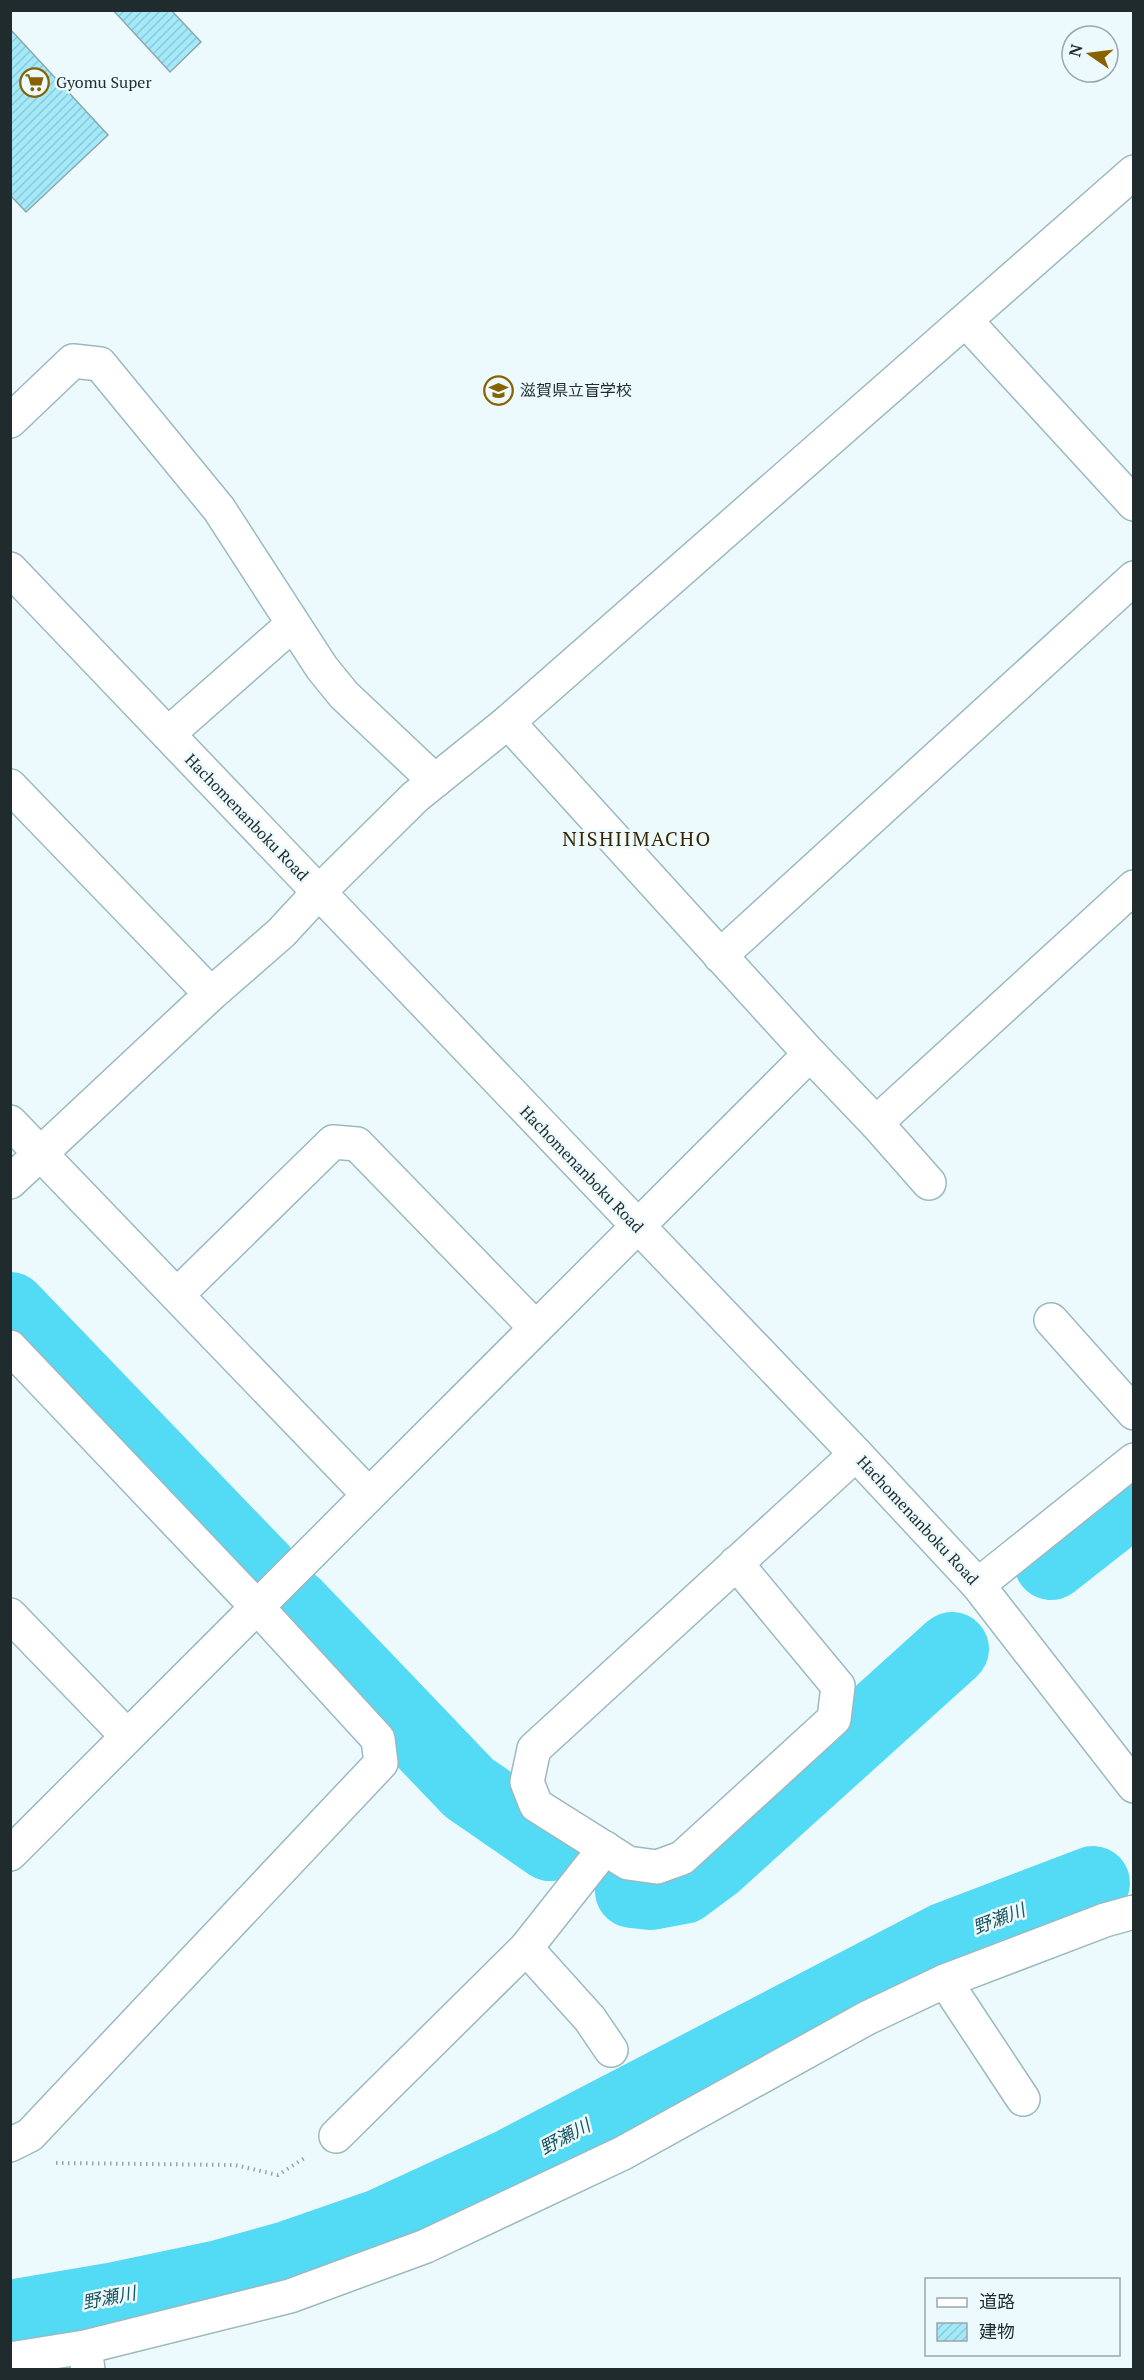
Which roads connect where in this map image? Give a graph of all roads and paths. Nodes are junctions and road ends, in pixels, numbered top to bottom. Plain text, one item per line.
1 (1133, 172) edge
2 (966, 321) junction
3 (10, 421) edge
4 (1134, 504) edge
5 (10, 569) edge
6 (1134, 578) edge
7 (293, 624) junction
8 (508, 722) junction
9 (168, 734) junction
10 (435, 781) junction
11 (10, 786) edge
12 (1134, 887) edge
13 (318, 892) junction
14 (720, 956) junction
15 (211, 994) junction
16 (810, 1054) junction
17 (10, 1122) edge
18 (876, 1123) junction
19 (41, 1153) junction
20 (10, 1182) edge
21 (929, 1183) dead end
22 (639, 1228) junction
23 (177, 1294) junction
24 (1051, 1320) dead end
25 (535, 1327) junction
26 (10, 1347) edge
27 (1134, 1413) edge
28 (856, 1454) junction
29 (1134, 1460) edge
30 (368, 1494) junction
31 (736, 1563) junction
32 (978, 1586) junction
33 (258, 1608) junction
34 (10, 1615) edge
35 (127, 1737) junction
36 (1134, 1786) edge
37 (605, 1848) junction
38 (10, 1854) edge
39 (1134, 1912) edge
40 (526, 1948) junction
41 (945, 1981) junction
42 (611, 2050) dead end
43 (1023, 2099) dead end
44 (336, 2136) joint
45 (12, 2144) edge
46 (87, 2358) edge
47 (10, 2359) edge

1 - 2 street
2 - 4 street
2 - 8 street
3 - 7 street
5 - 9 street, Hachomenanboku Road
6 - 14 street
7 - 9 street
7 - 10 street
8 - 10 street
8 - 14 street
9 - 13 street, Hachomenanboku Road
10 - 13 street
11 - 15 street
12 - 18 street
13 - 15 street
13 - 22 street, Hachomenanboku Road
14 - 16 street
15 - 19 street
16 - 18 street
16 - 22 street
17 - 19 street
18 - 21 street
19 - 20 street
19 - 23 street
22 - 25 street
22 - 28 street, Hachomenanboku Road
23 - 25 street
23 - 30 street
24 - 27 street
25 - 30 street
26 - 33 street
28 - 31 street
28 - 32 street, Hachomenanboku Road
29 - 32 street
30 - 33 street
31 - 37 street
31 - 37 street
32 - 36 street, Hachomenanboku Road
33 - 35 street
33 - 45 street
34 - 35 street
35 - 38 street
37 - 40 street
39 - 41 street
40 - 42 street
40 - 44 street
41 - 43 street
41 - 46 street
44 - 45 path
46 - 47 street

